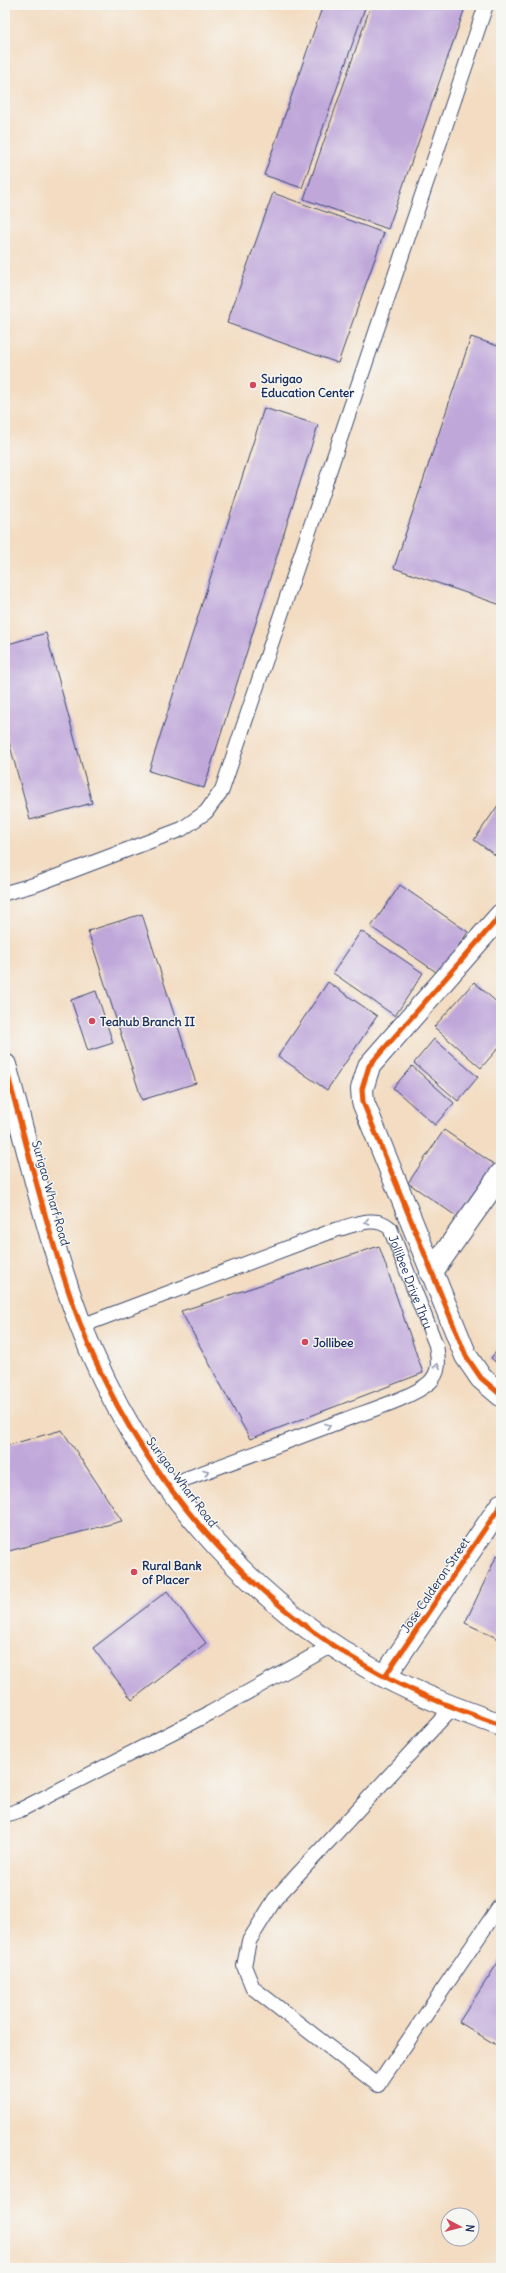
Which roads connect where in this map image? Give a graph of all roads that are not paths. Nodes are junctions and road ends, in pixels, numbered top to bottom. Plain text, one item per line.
1 (486, 5) edge
2 (5, 893) edge
3 (501, 915) edge
4 (5, 1065) edge
5 (501, 1174) edge
6 (431, 1273) junction
7 (81, 1326) junction
8 (501, 1395) edge
9 (169, 1485) junction
10 (501, 1505) edge
11 (333, 1645) junction
12 (385, 1676) junction
13 (453, 1707) junction
14 (501, 1725) edge
15 (5, 1815) edge
16 (501, 1904) edge

1 - 2 lane
3 - 6 street
4 - 7 street, Surigao Wharf Road
5 - 6 street
6 - 8 street
7 - 9 street, Surigao Wharf Road
9 -> 7 lane, Jollibee Drive Thru
9 - 11 street, Surigao Wharf Road
10 - 12 street, Jose Calderon Street
11 - 12 street, Surigao Wharf Road
11 - 15 lane
12 - 13 street, Surigao Wharf Road
13 - 14 street, Surigao Wharf Road
13 - 16 lane

